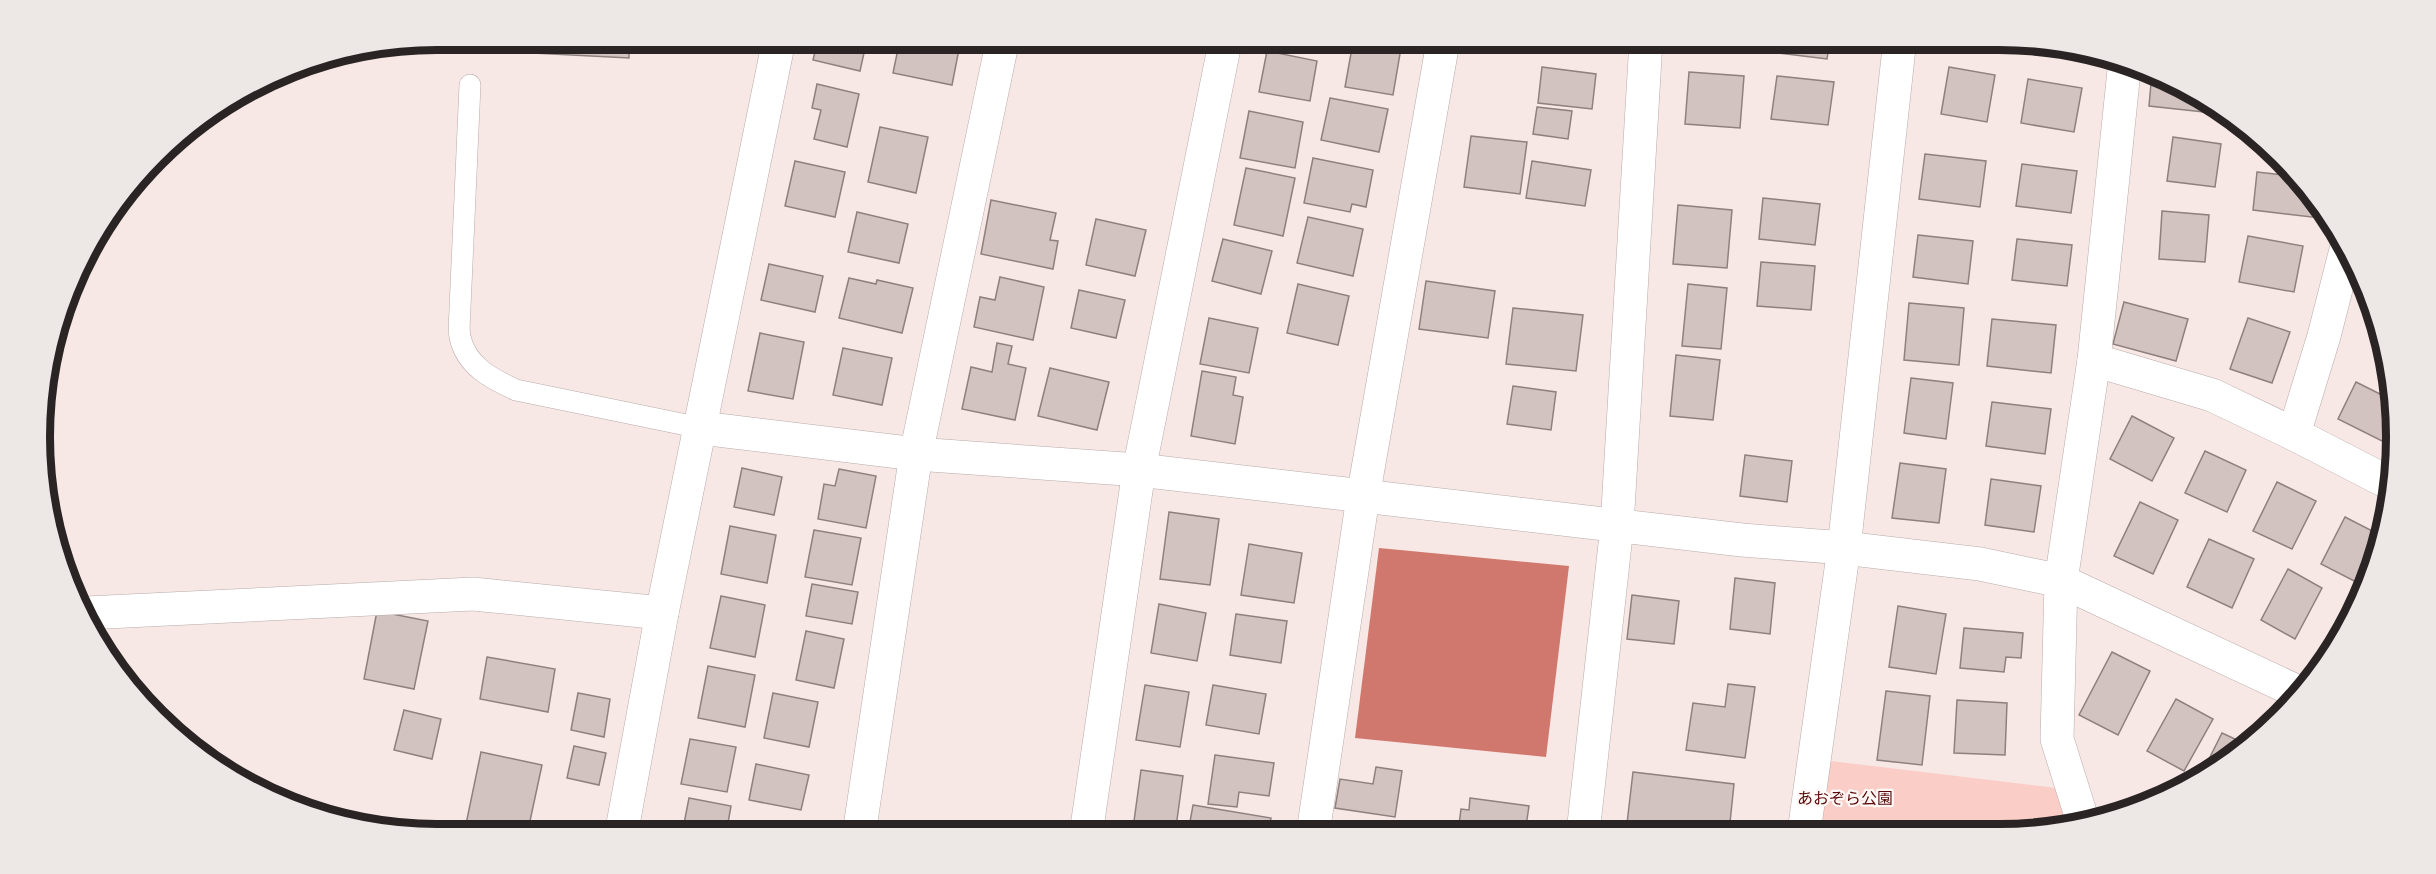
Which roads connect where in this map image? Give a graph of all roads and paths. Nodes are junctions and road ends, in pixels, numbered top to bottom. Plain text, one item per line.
1 (777, 50) edge
2 (1001, 50) edge
3 (1224, 50) edge
4 (1442, 50) edge
5 (1645, 50) edge
6 (1899, 50) edge
7 (2124, 70) edge
8 (470, 85) dead end
9 (2344, 261) edge
10 (2094, 360) junction
11 (701, 428) junction
12 (2294, 434) junction
13 (916, 454) junction
14 (1139, 470) junction
15 (2384, 481) edge
16 (1363, 496) junction
17 (1617, 526) junction
18 (1844, 548) junction
19 (2061, 581) junction
20 (91, 613) edge
21 (662, 613) junction
22 (2292, 689) edge
23 (2081, 816) edge
24 (623, 824) edge
25 (861, 824) edge
26 (1087, 824) edge
27 (1314, 824) edge
28 (1584, 824) edge
29 (1805, 824) edge

1 - 11 street
2 - 13 street
3 - 14 street
4 - 16 street
5 - 17 street
6 - 18 street
7 - 10 street
8 - 11 lane
9 - 12 street
10 - 12 street
10 - 19 street
11 - 13 street
11 - 21 street
12 - 15 street
13 - 14 street
13 - 25 street
14 - 16 street
14 - 26 street
16 - 17 street
16 - 27 street
17 - 18 street
17 - 28 street
18 - 19 street
18 - 29 street
19 - 22 street
19 - 23 street
20 - 21 street
21 - 24 street

